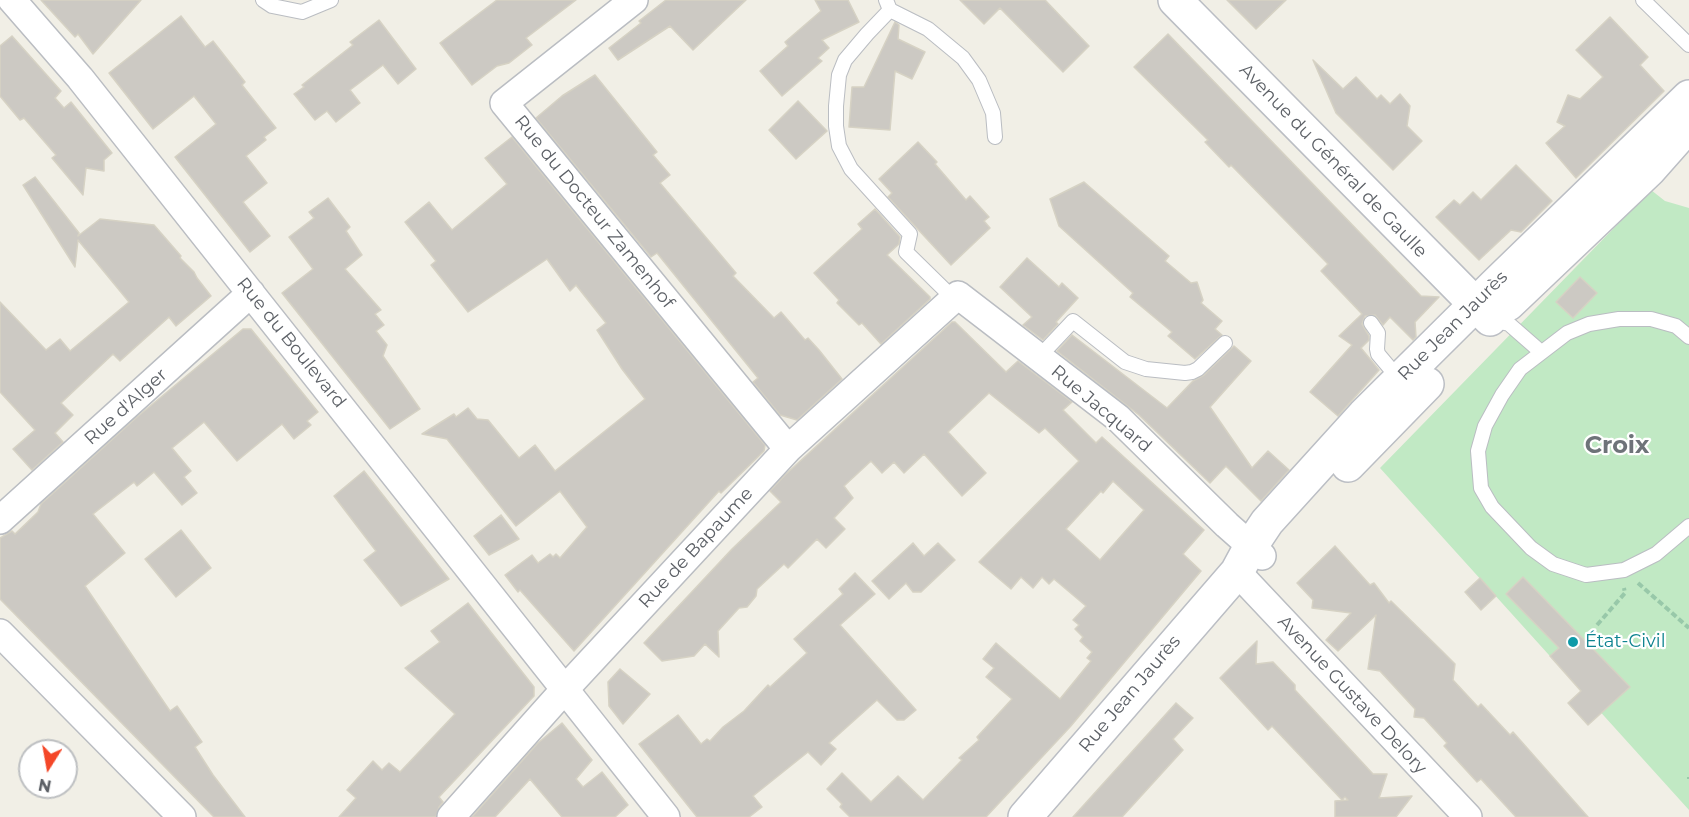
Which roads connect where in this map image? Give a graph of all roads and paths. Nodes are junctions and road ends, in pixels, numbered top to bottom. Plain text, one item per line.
1 (12, 0) edge
2 (262, 0) edge
3 (331, 0) edge
4 (1175, 0) edge
5 (1643, 0) edge
6 (620, 4) edge
7 (888, 5) edge
8 (1689, 45) edge
9 (1689, 97) edge
10 (1689, 125) edge
11 (995, 137) dead end
12 (251, 293) junction
13 (956, 297) junction
14 (1483, 313) junction
15 (1371, 323) dead end
16 (1689, 337) edge
17 (1225, 343) dead end
18 (1541, 352) junction
19 (1039, 357) junction
20 (1407, 388) junction
21 (788, 449) junction
22 (0, 520) edge
23 (1689, 526) edge
24 (1250, 558) junction
25 (1624, 570) junction
26 (1597, 625) dead end
27 (1689, 628) edge
28 (1, 636) edge
29 (566, 688) junction
30 (182, 817) edge
31 (450, 817) edge
32 (666, 817) edge
33 (1025, 817) edge
34 (1468, 817) edge

1 - 12 street, Rue du Boulevard
2 - 3 lane
4 - 14 main road, Avenue du Général de Gaulle
5 - 8 lane
6 - 21 street, Rue du Docteur Zamenhof
7 - 11 lane
7 - 13 lane
9 - 14 main road, Rue Jean Jaurès
10 - 14 main road, Rue Jean Jaurès
12 - 22 street, Rue d'Alger
12 - 29 street, Rue du Boulevard
13 - 19 street, Rue Jacquard
13 - 21 street, Rue de Bapaume
14 - 18 lane
14 - 20 main road, Rue Jean Jaurès
15 - 20 lane
16 - 18 lane
17 - 19 lane
18 - 25 lane
19 - 24 street, Rue Jacquard
20 - 24 main road, Rue Jean Jaurès
21 - 29 street, Rue de Bapaume
23 - 25 lane
24 - 33 main road, Rue Jean Jaurès
24 - 34 street, Avenue Gustave Delory
25 - 26 path
25 - 27 path
28 - 30 street
29 - 31 street, Rue de Bapaume
29 - 32 street, Rue du Boulevard

